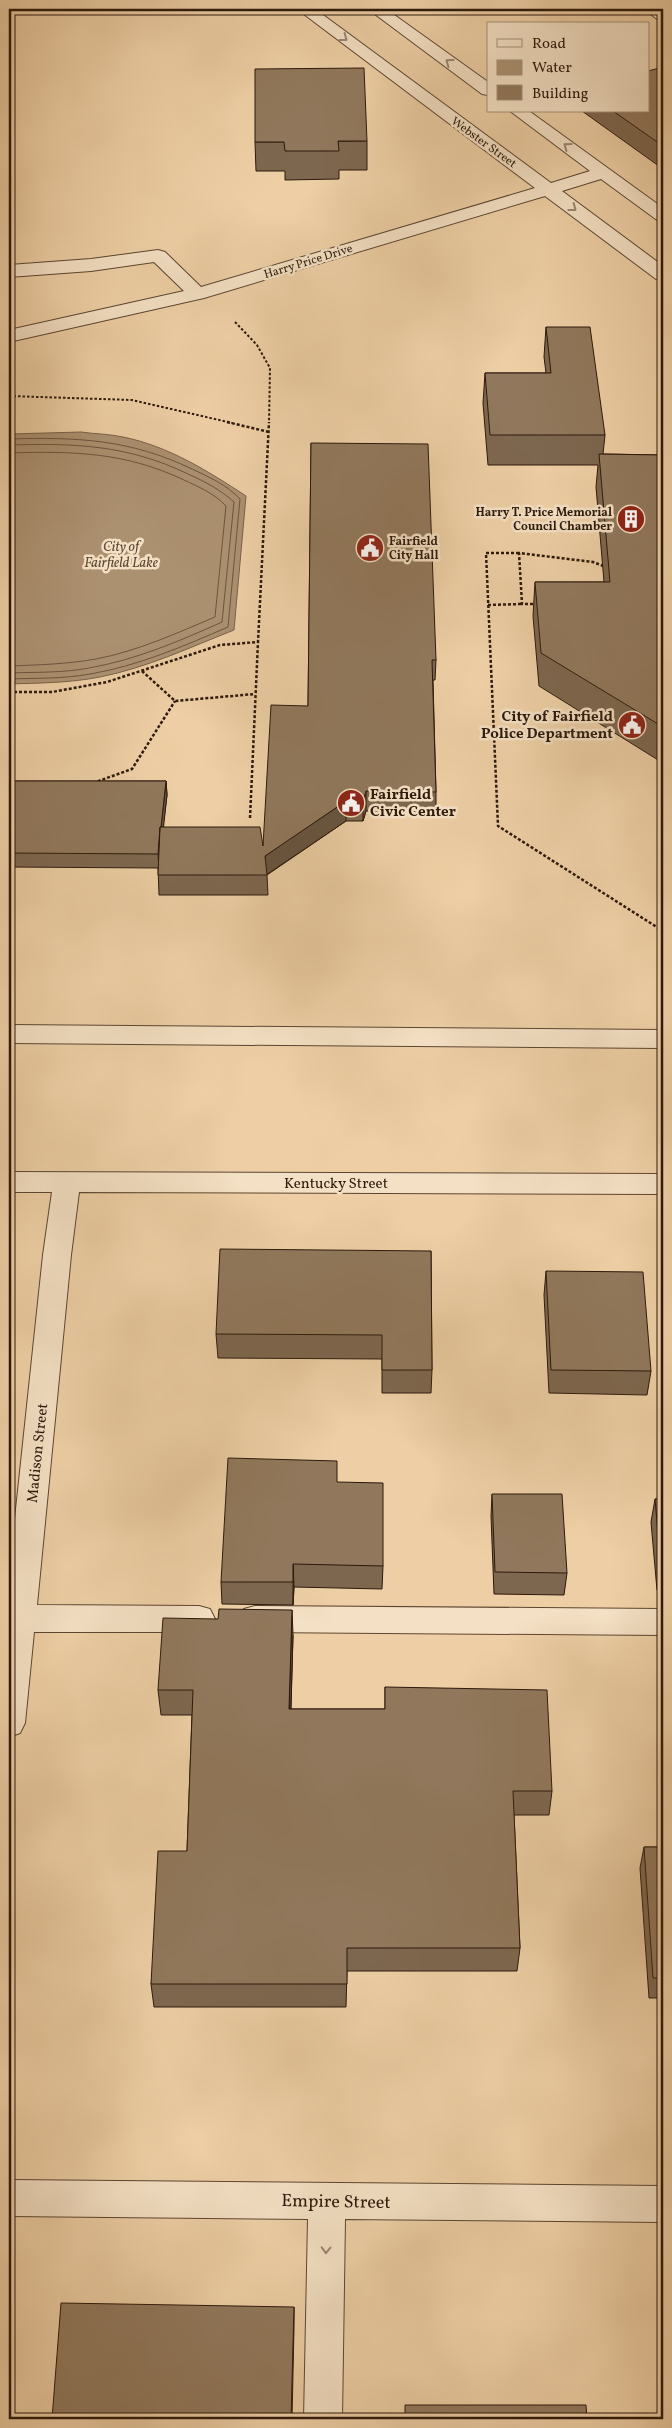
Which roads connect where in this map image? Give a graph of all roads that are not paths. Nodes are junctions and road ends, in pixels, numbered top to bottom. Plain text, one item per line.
1 (305, 9) edge
2 (376, 9) edge
3 (652, 9) edge
4 (663, 16) edge
5 (487, 89) edge
6 (519, 112) edge
7 (604, 173) junction
8 (547, 189) junction
9 (663, 216) edge
10 (9, 270) edge
11 (663, 274) edge
12 (197, 294) junction
13 (9, 336) edge
14 (9, 1034) edge
15 (663, 1039) edge
16 (9, 1182) edge
17 (67, 1183) junction
18 (663, 1184) edge
19 (20, 1514) edge
20 (663, 1622) edge
21 (16, 1630) edge
22 (9, 1723) edge
23 (9, 2198) edge
24 (327, 2201) junction
25 (663, 2204) edge
26 (324, 2419) edge

1 -> 8 street, Webster Street
5 -> 2 street
3 - 4 street
7 -> 6 street
7 - 8 street, Harry Price Drive
7 - 9 street
8 -> 11 street, Webster Street
8 - 12 street, Harry Price Drive
10 - 12 street
12 - 13 street, Harry Price Drive
14 - 15 street
16 - 17 street, Kentucky Street
17 - 18 street, Kentucky Street
17 - 19 street, Madison Street
19 - 21 street, Madison Street
20 - 21 street
21 - 22 street, Madison Street
23 - 24 street, Empire Street
24 - 25 street, Empire Street
24 -> 26 street

